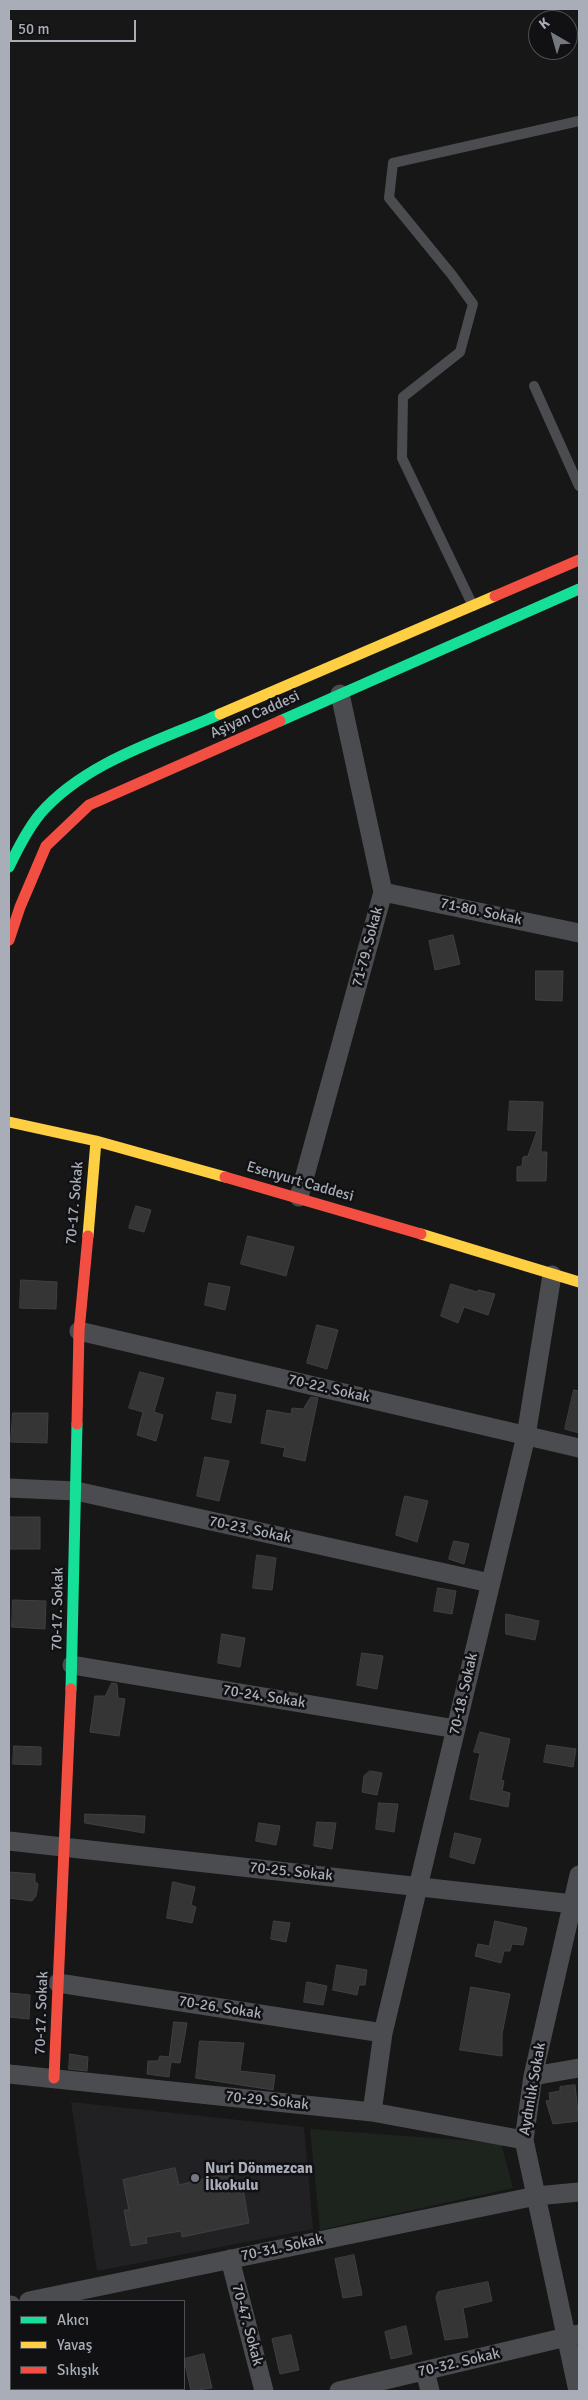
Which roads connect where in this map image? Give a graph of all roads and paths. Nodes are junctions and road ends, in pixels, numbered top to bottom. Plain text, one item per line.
1 (579, 121) edge
2 (534, 386) dead end
3 (579, 486) edge
4 (579, 560) edge
5 (579, 589) edge
6 (472, 606) junction
7 (340, 694) junction
8 (9, 867) edge
9 (383, 892) junction
10 (579, 933) edge
11 (9, 940) edge
12 (9, 1122) edge
13 (96, 1141) junction
14 (299, 1197) junction
15 (552, 1275) junction
16 (579, 1282) edge
17 (79, 1331) junction
18 (526, 1436) junction
19 (579, 1448) edge
20 (9, 1488) edge
21 (76, 1491) junction
22 (490, 1583) junction
23 (72, 1665) junction
24 (456, 1729) junction
25 (9, 1841) edge
26 (63, 1846) junction
27 (579, 1875) edge
28 (418, 1886) junction
29 (572, 1904) junction
30 (58, 1983) junction
31 (383, 2033) junction
32 (579, 2068) edge
33 (9, 2074) edge
34 (534, 2076) junction
35 (54, 2078) junction
36 (372, 2112) junction
37 (524, 2140) junction
38 (579, 2192) edge
39 (536, 2196) junction
40 (230, 2259) junction
41 (34, 2300) edge
42 (573, 2336) edge
43 (425, 2371) junction
44 (264, 2391) edge
45 (339, 2391) edge
46 (430, 2391) edge
47 (578, 2391) edge

1 - 6 lane
2 - 3 lane
4 - 6 street, Aşiyan Caddesi
5 - 7 street, Aşiyan Caddesi
6 - 8 street, Aşiyan Caddesi
7 - 9 street, 71-79. Sokak
7 - 11 street, Aşiyan Caddesi
9 - 10 street, 71-80. Sokak
9 - 14 street, 71-79. Sokak
12 - 13 street, Esenyurt Caddesi
13 - 14 street, Esenyurt Caddesi
13 - 17 street, 70-17. Sokak
14 - 15 street, Esenyurt Caddesi
15 - 16 street, Esenyurt Caddesi
15 - 18 street, 70-18. Sokak
17 - 18 street, 70-22. Sokak
17 - 21 street, 70-17. Sokak
18 - 19 street, 70-22. Sokak
18 - 22 street, 70-18. Sokak
20 - 21 street, 70-23. Sokak
21 - 22 street, 70-23. Sokak
21 - 23 street, 70-17. Sokak
22 - 24 street, 70-18. Sokak
23 - 24 street, 70-24. Sokak
23 - 26 street, 70-17. Sokak
24 - 28 street, 70-18. Sokak
25 - 26 street, 70-25. Sokak
26 - 28 street, 70-25. Sokak
26 - 30 street, 70-17. Sokak
27 - 29 street, Aydınlık Sokak
28 - 29 street, 70-25. Sokak
28 - 31 street, 70-18. Sokak
29 - 34 street, Aydınlık Sokak
30 - 31 street, 70-26. Sokak
30 - 35 street, 70-17. Sokak
31 - 36 street, 70-18. Sokak
32 - 34 street
33 - 35 street, 70-29. Sokak
34 - 37 street, Aydınlık Sokak
35 - 36 street, 70-29. Sokak
36 - 37 street, 70-29. Sokak
37 - 39 street, Aydınlık Sokak
38 - 39 street
39 - 40 street, 70-31. Sokak
39 - 42 street, Aydınlık Sokak
40 - 41 street, 70-31. Sokak
40 - 44 street, 70-47. Sokak
42 - 43 street, 70-32. Sokak
42 - 47 street, Aydınlık Sokak
43 - 45 street, 70-32. Sokak
43 - 46 street

